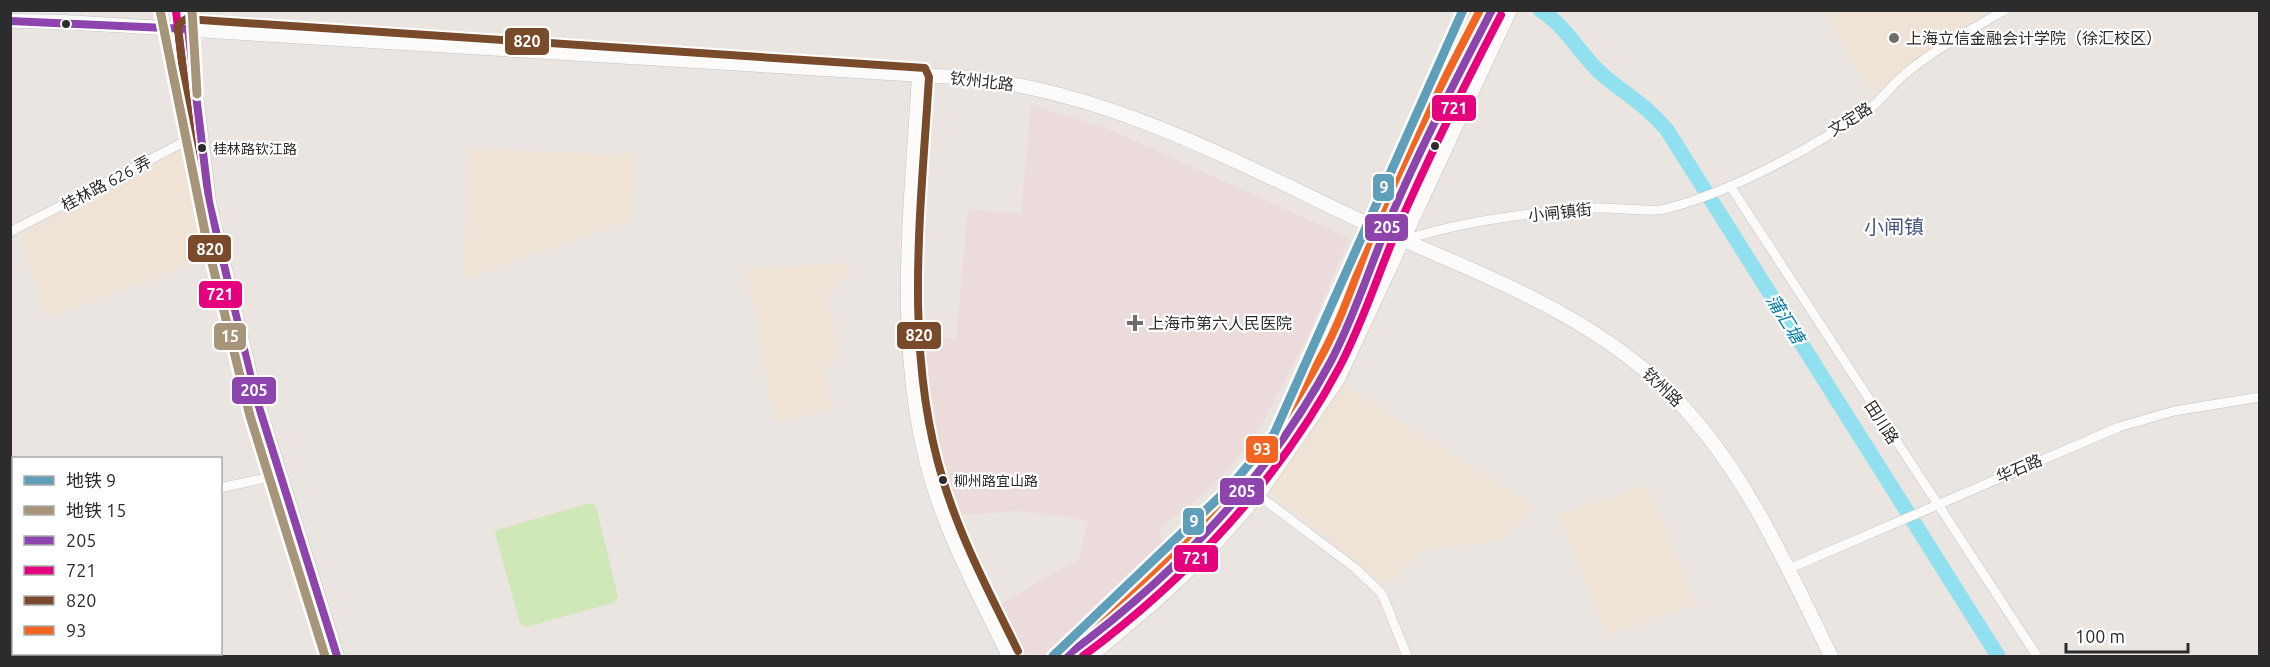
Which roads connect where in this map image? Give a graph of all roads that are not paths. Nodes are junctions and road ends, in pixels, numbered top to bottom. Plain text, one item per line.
1 (186, 10) edge
2 (1510, 10) edge
3 (2005, 10) edge
4 (1490, 15) edge
5 (10, 21) edge
6 (188, 29) junction
7 (919, 76) junction
8 (201, 137) junction
9 (1730, 186) junction
10 (1715, 191) joint
11 (10, 232) edge
12 (1385, 232) junction
13 (1404, 240) junction
14 (2259, 397) edge
15 (280, 475) junction
16 (222, 488) edge
17 (1258, 495) junction
18 (1936, 505) junction
19 (1788, 569) junction
20 (337, 657) edge
21 (1009, 657) edge
22 (1066, 657) edge
23 (1090, 657) edge
24 (1407, 657) edge
25 (1831, 657) edge
26 (2037, 657) edge

1 - 6 street
2 - 13 street
3 - 9 street, 文定路
4 - 12 street
5 - 6 street, 钦州北路
6 - 7 street, 钦州北路
6 - 8 street
7 - 12 street, 钦州北路
7 - 21 street
8 - 11 street, 桂林路 626 弄
8 - 15 street
9 - 10 street, 文定路
9 - 18 street, 田川路
10 - 13 street, 小闸镇街
12 - 13 street, 钦州路
12 - 22 street
13 - 17 street
13 - 19 street, 钦州路
14 - 18 street, 华石路
15 - 16 street
15 - 20 street
17 - 23 street
17 - 24 street
18 - 19 street, 华石路
18 - 26 street, 田川路
19 - 25 street, 钦州路

